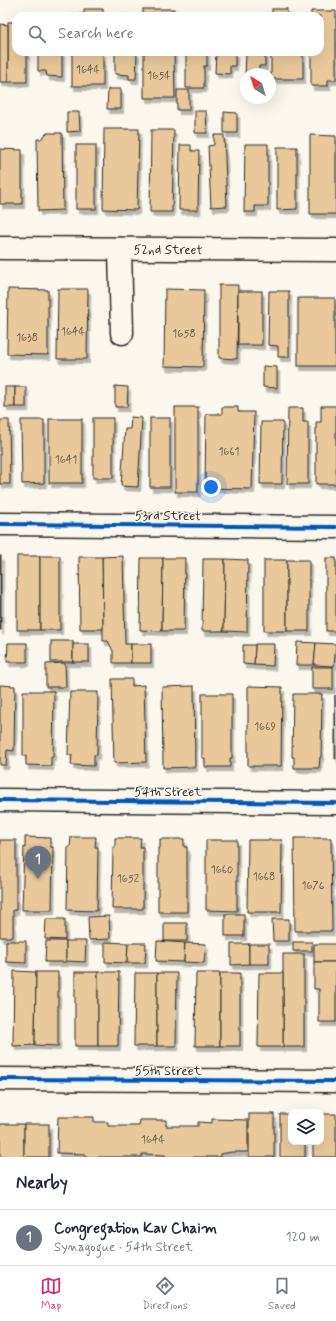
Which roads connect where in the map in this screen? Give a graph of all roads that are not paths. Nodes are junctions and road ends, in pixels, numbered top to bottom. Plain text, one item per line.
1 (0, 248) edge
2 (120, 249) junction
3 (336, 250) edge
4 (122, 333) dead end
5 (0, 524) edge
6 (336, 527) edge
7 (0, 800) edge
8 (336, 803) edge
9 (0, 1079) edge
10 (336, 1081) edge

1 - 2 street, 52nd Street
2 - 3 street, 52nd Street
2 - 4 street
5 - 6 street, 53rd Street
7 - 8 street, 54th Street
9 - 10 street, 55th Street

